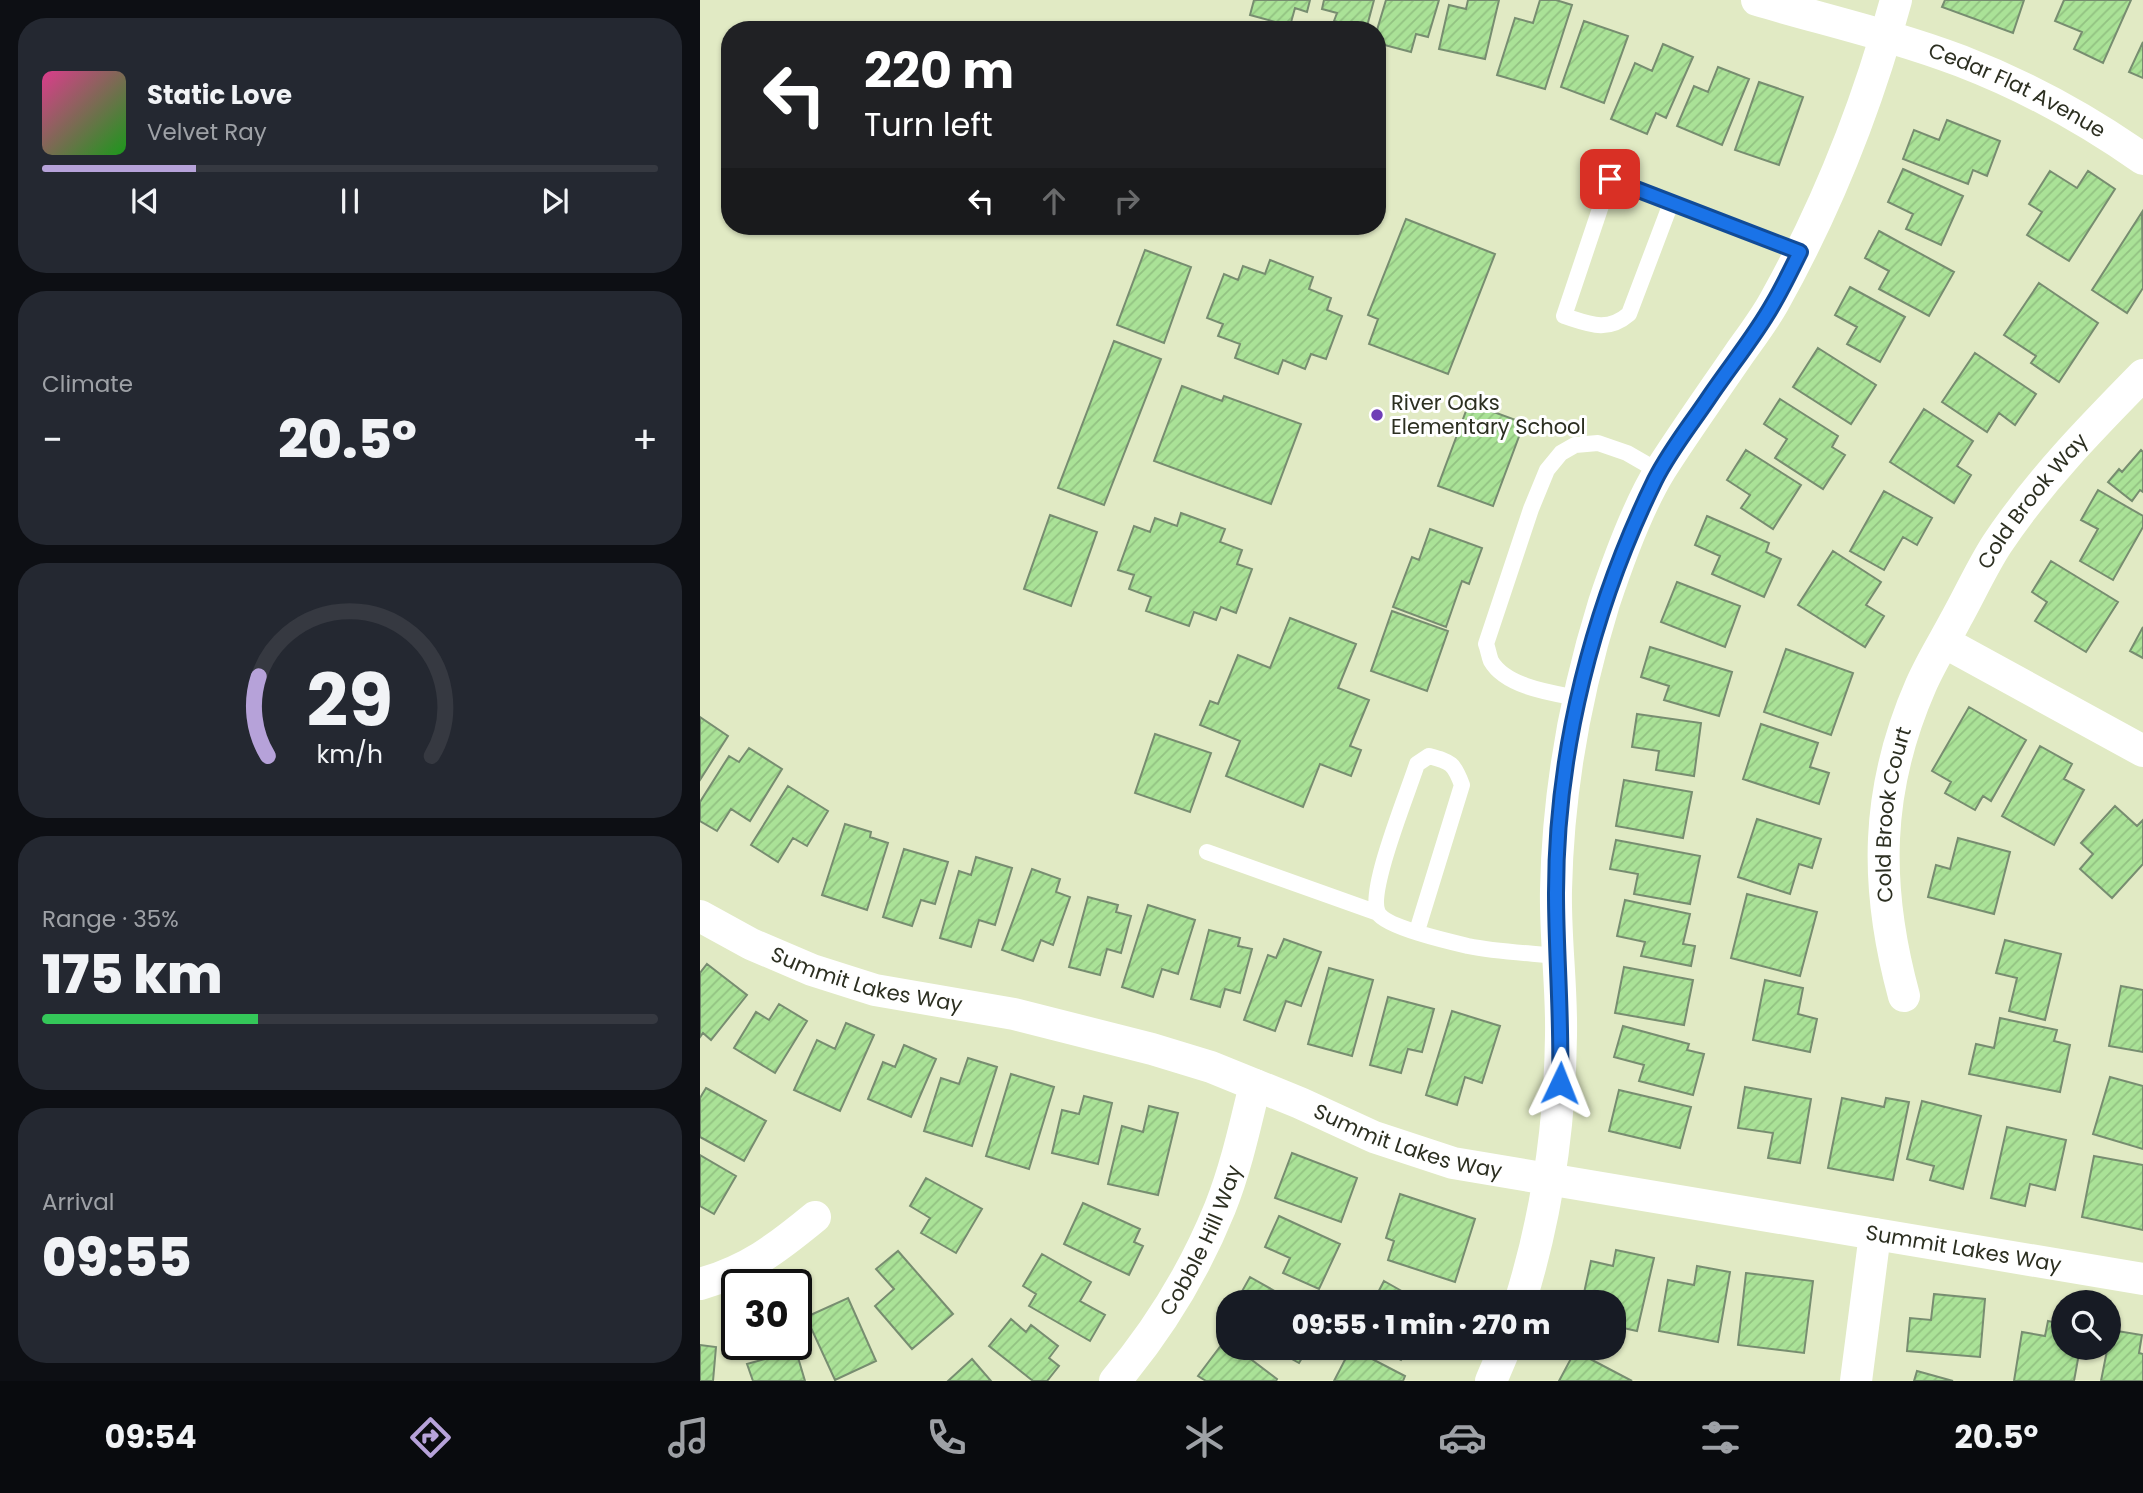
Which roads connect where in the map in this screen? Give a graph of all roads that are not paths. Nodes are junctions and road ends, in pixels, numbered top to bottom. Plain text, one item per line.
1 (1757, 0) edge
2 (1896, 0) edge
3 (1886, 37) junction
4 (2143, 159) edge
5 (1671, 203) junction
6 (1800, 252) junction
7 (2143, 375) edge
8 (1660, 472) junction
9 (1944, 642) junction
10 (1578, 698) junction
11 (2143, 751) edge
12 (1207, 852) dead end
13 (1377, 905) junction
14 (700, 916) edge
15 (1417, 931) junction
16 (1559, 956) junction
17 (1904, 996) dead end
18 (1255, 1085) junction
19 (1550, 1180) junction
20 (815, 1217) dead end
21 (1875, 1234) junction
22 (2143, 1279) edge
23 (700, 1284) edge
24 (1524, 1290) edge
25 (1500, 1360) edge
26 (1115, 1381) edge
27 (1491, 1381) edge
28 (1856, 1381) edge

1 - 3 street, Cedar Flat Avenue
2 - 3 street
3 - 4 street, Cedar Flat Avenue
3 - 6 street
5 - 5 lane
5 - 6 lane
6 - 8 street
7 - 9 street, Cold Brook Way
8 - 10 street
8 - 10 lane
9 - 11 street
9 - 17 street, Cold Brook Court
10 - 16 street
12 - 13 lane
13 - 15 lane
13 - 15 lane
14 - 18 street, Summit Lakes Way
15 - 16 lane
16 - 19 street
18 - 19 street, Summit Lakes Way
18 - 26 street, Cobble Hill Way
19 - 21 street, Summit Lakes Way
19 - 24 street
20 - 23 street
21 - 22 street, Summit Lakes Way
21 - 28 street
25 - 27 street

